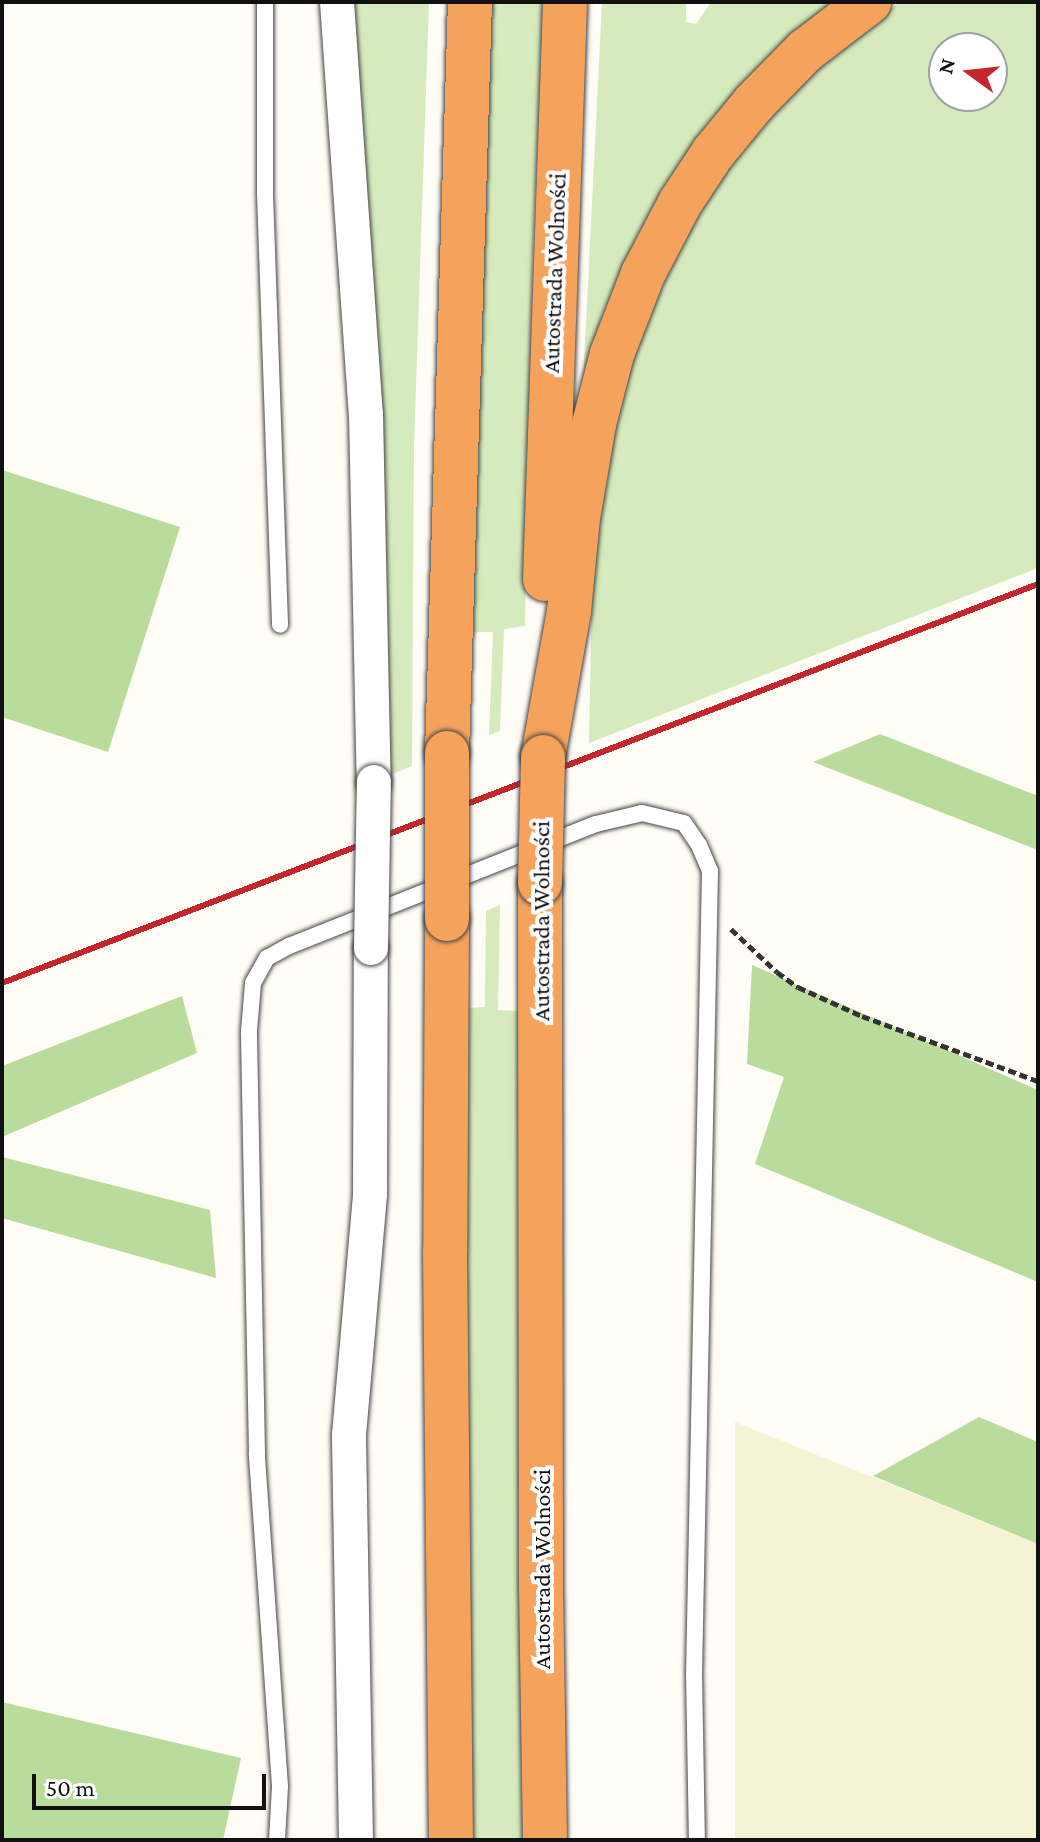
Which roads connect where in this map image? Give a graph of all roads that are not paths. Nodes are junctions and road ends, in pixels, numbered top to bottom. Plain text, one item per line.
1 (265, 2) edge
2 (337, 2) edge
3 (470, 2) edge
4 (565, 2) edge
5 (869, 2) edge
6 (280, 625) dead end
7 (548, 712) junction
8 (277, 1840) edge
9 (356, 1840) edge
10 (451, 1840) edge
11 (545, 1840) edge
12 (697, 1840) edge

1 - 6 lane
2 - 9 street, bridge
3 - 10 highway, bridge
4 - 7 highway, Autostrada Wolności
5 - 7 highway
7 - 11 highway, Autostrada Wolności, bridge
8 - 12 lane

